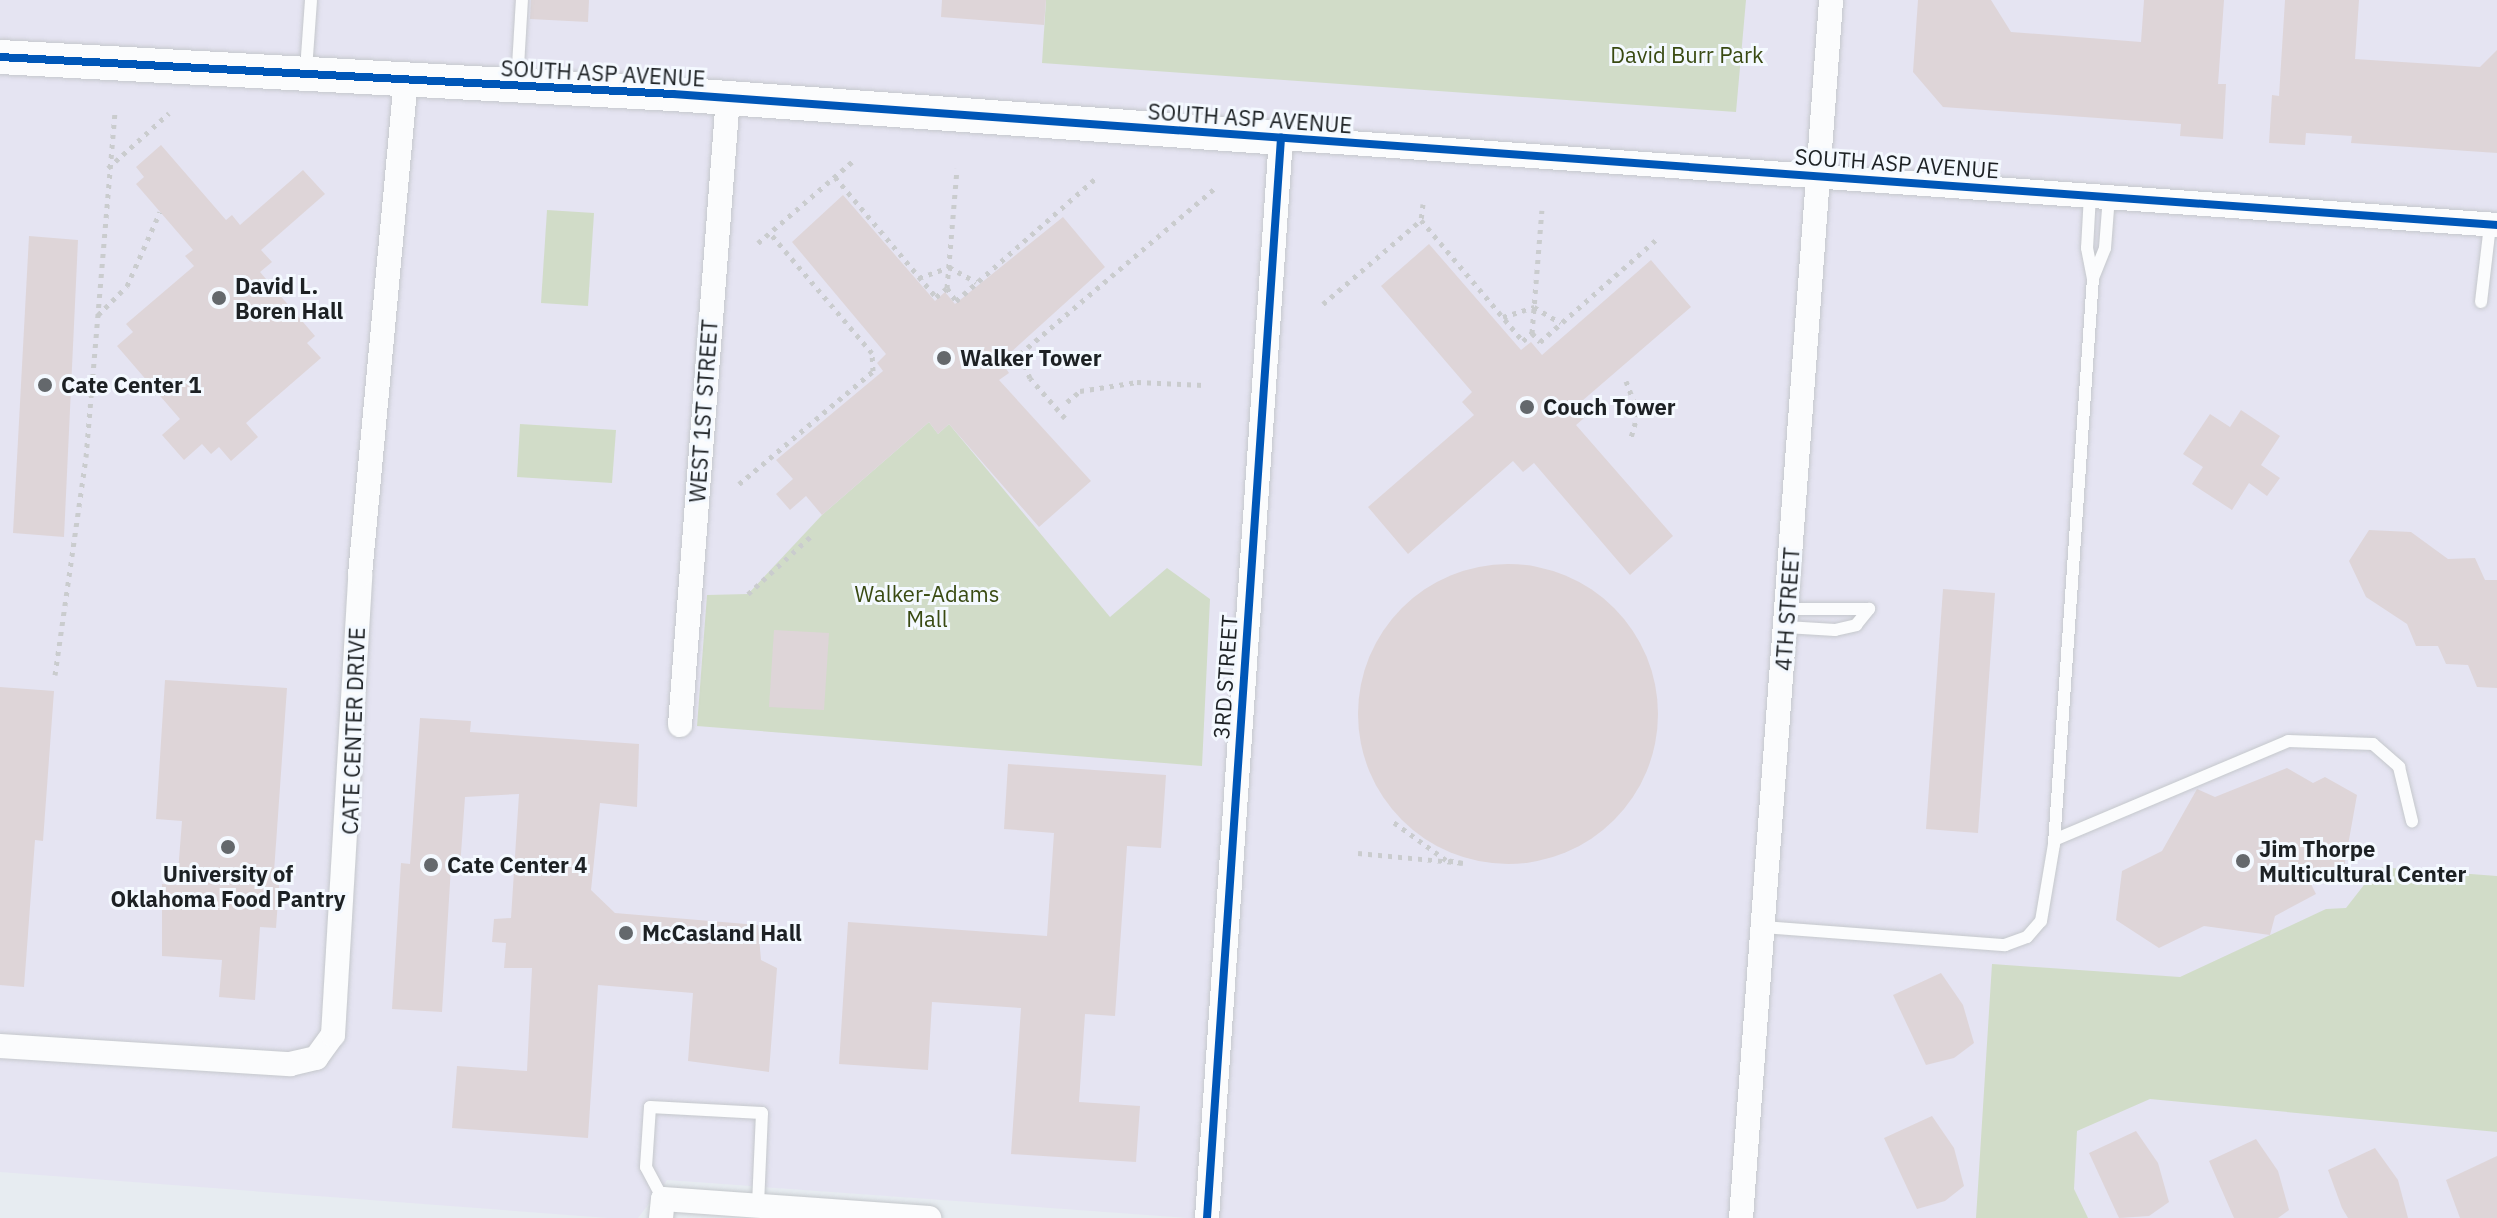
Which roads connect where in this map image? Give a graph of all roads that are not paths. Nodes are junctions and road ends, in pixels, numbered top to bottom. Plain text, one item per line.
1 (311, 0) edge
2 (522, 0) edge
3 (1831, 0) edge
4 (0, 57) edge
5 (306, 73) junction
6 (406, 80) junction
7 (516, 86) junction
8 (728, 97) junction
9 (1281, 138) junction
10 (1818, 174) junction
11 (2100, 196) junction
12 (2494, 225) edge
13 (2093, 278) junction
14 (2481, 302) dead end
15 (1787, 618) junction
16 (680, 725) dead end
17 (2412, 821) dead end
18 (2054, 840) junction
19 (1763, 927) junction
20 (0, 1046) edge
21 (758, 1206) junction
22 (662, 1208) edge
23 (929, 1218) edge
24 (1207, 1218) edge
25 (1741, 1218) edge

1 - 5 lane
2 - 7 lane
3 - 10 street, 4TH STREET
4 - 5 street, SOUTH ASP AVENUE
5 - 6 street, SOUTH ASP AVENUE
6 - 7 street, SOUTH ASP AVENUE
6 - 20 street, CATE CENTER DRIVE
7 - 8 street, SOUTH ASP AVENUE
8 - 9 street, SOUTH ASP AVENUE
8 - 16 street, WEST 1ST STREET
9 - 10 street, SOUTH ASP AVENUE
9 - 24 street, 3RD STREET
10 - 11 street, SOUTH ASP AVENUE
10 - 15 street, 4TH STREET
11 - 12 street, SOUTH ASP AVENUE
11 - 13 lane
11 - 13 lane
12 - 14 lane
13 - 18 lane
15 - 15 lane
15 - 19 street, 4TH STREET
17 - 18 lane
18 - 19 lane
19 - 25 street, 4TH STREET
21 - 22 street
21 - 22 lane
21 - 23 street

